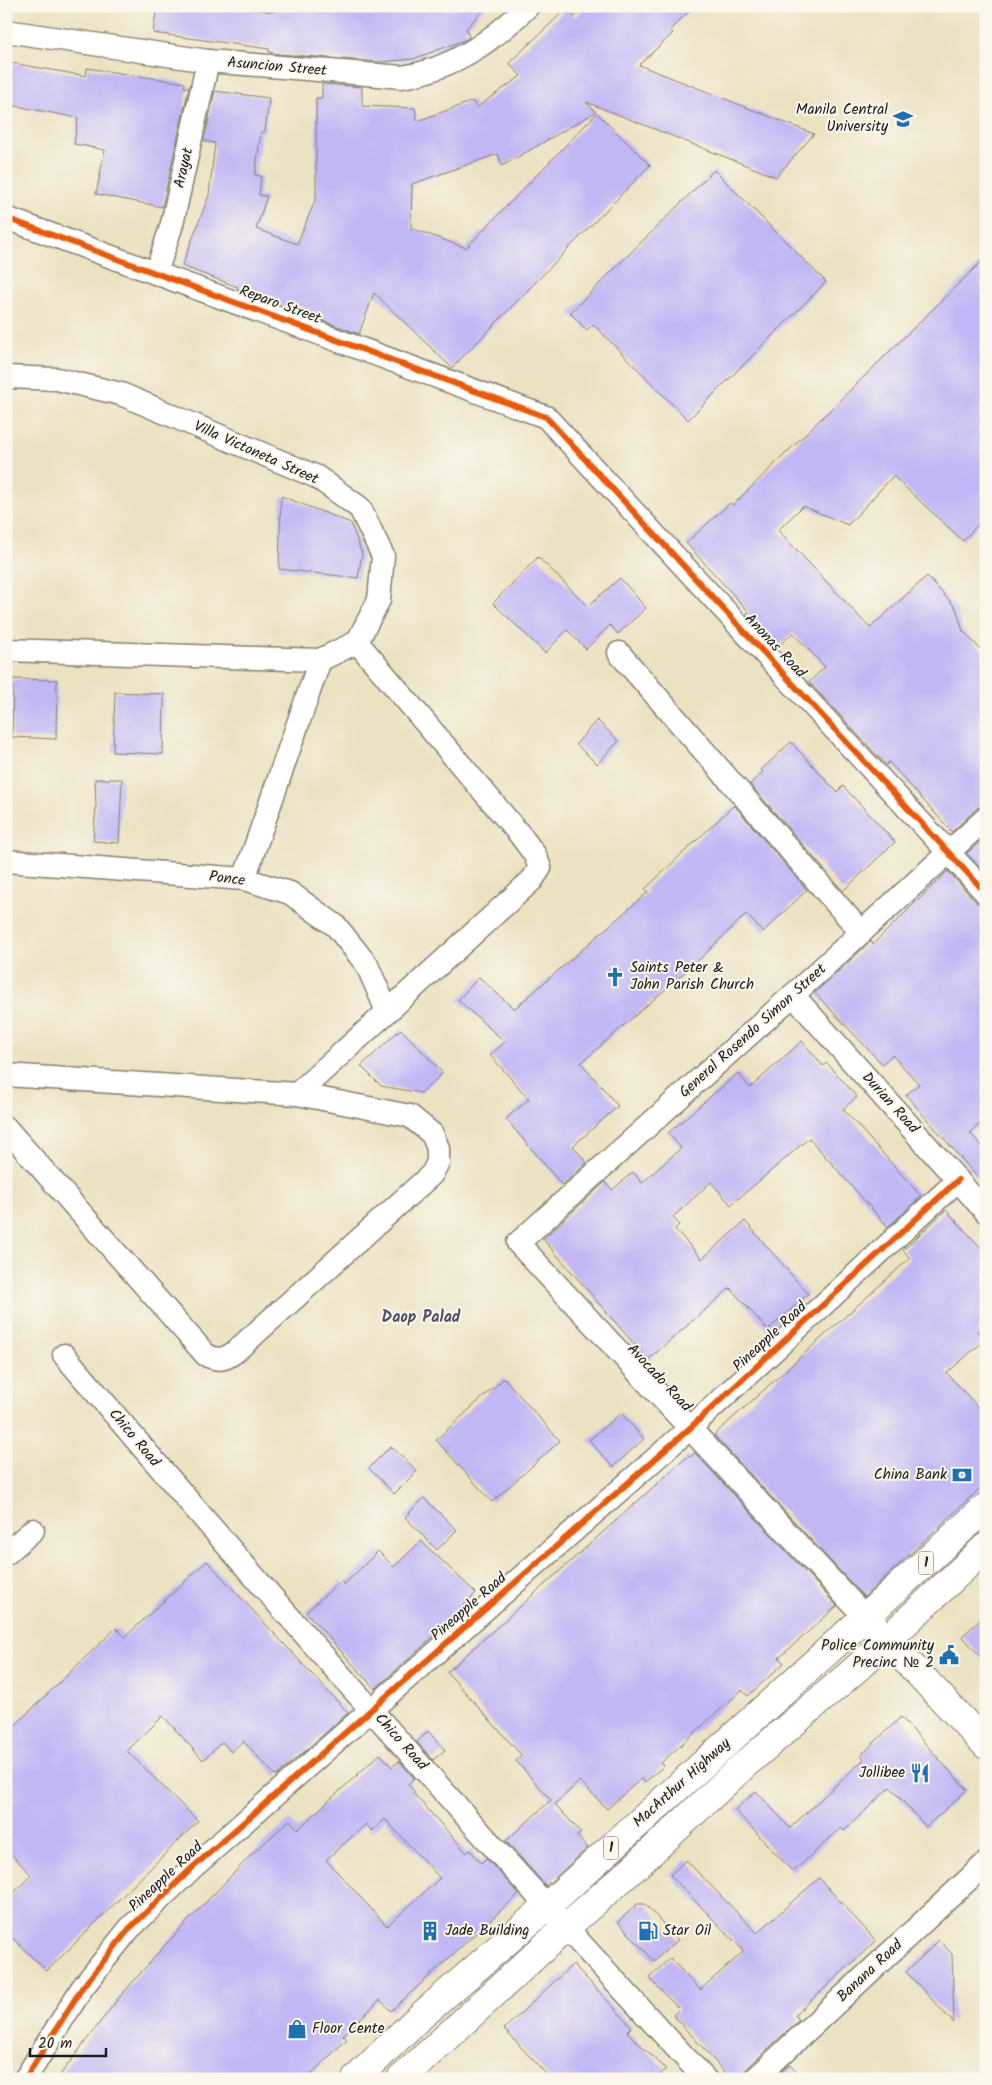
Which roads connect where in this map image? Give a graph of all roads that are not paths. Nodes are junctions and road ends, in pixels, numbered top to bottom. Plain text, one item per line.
1 (528, 6) edge
2 (6, 31) edge
3 (208, 61) junction
4 (6, 218) edge
5 (156, 273) junction
6 (6, 377) edge
7 (546, 416) joint
8 (357, 642) junction
9 (6, 650) edge
10 (619, 653) dead end
11 (320, 660) junction
12 (986, 818) edge
13 (949, 852) junction
14 (6, 861) edge
15 (244, 879) junction
16 (986, 893) edge
17 (861, 932) junction
18 (794, 995) junction
19 (387, 1011) junction
20 (6, 1075) edge
21 (298, 1094) junction
22 (6, 1128) edge
23 (958, 1180) junction
24 (986, 1212) edge
25 (518, 1243) joint
26 (64, 1355) dead end
27 (689, 1429) junction
28 (986, 1507) edge
29 (33, 1530) dead end
30 (986, 1548) edge
31 (6, 1554) edge
32 (866, 1618) junction
33 (886, 1640) junction
34 (372, 1710) junction
35 (986, 1745) edge
36 (986, 1863) edge
37 (546, 1908) junction
38 (565, 1928) junction
39 (25, 2079) edge
40 (356, 2079) edge
41 (400, 2079) edge
42 (705, 2079) edge
43 (755, 2079) edge

1 - 3 street, Asuncion Street
2 - 3 street, Asuncion Street
3 - 5 street, Arayat
4 - 5 street, Reparo Street
5 - 7 street, Reparo Street
6 - 8 street, Villa Victoneta Street
7 - 13 street, Anonas Road
8 - 11 street
8 - 19 street
9 - 11 street
10 - 17 street
11 - 15 street
12 - 13 street, General Rosendo Simon Street
13 - 16 street, Anonas Road
13 - 17 street, General Rosendo Simon Street
14 - 15 street, Ponce
15 - 19 street, Ponce
17 - 18 street, General Rosendo Simon Street
18 - 23 street, Durian Road
18 - 25 street, General Rosendo Simon Street
19 - 21 street
20 - 21 street
21 - 22 street
23 - 24 street, Durian Road
23 - 27 street, Pineapple Road
25 - 27 street, Avocado Road
26 - 34 street, Chico Road
27 - 32 street, Avocado Road
27 - 34 street, Pineapple Road
28 - 32 main road, MacArthur Highway / 1
29 - 31 street
30 - 33 main road, MacArthur Highway / 1
32 - 33 main road
32 - 37 main road, MacArthur Highway / 1
33 - 35 main road
33 - 38 main road, MacArthur Highway / 1
34 - 37 street, Chico Road
34 - 39 street, Pineapple Road
36 - 43 street, Banana Road
37 - 38 street, Chico Road
37 - 40 main road, MacArthur Highway / 1
38 - 41 main road, MacArthur Highway / 1
38 - 42 street, Chico Road

